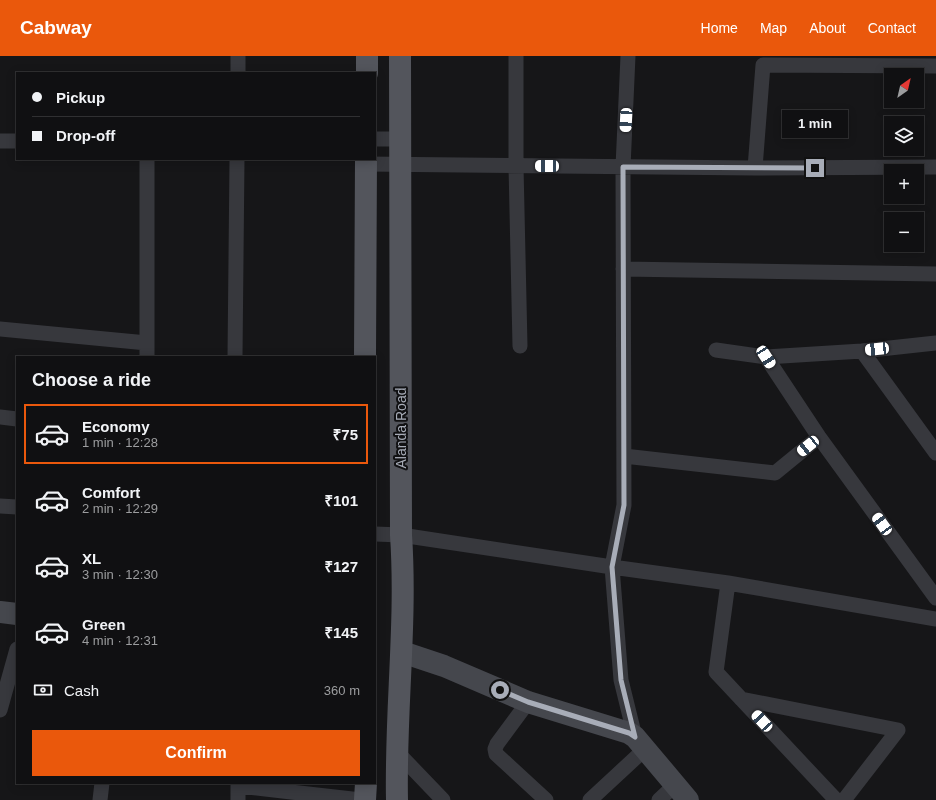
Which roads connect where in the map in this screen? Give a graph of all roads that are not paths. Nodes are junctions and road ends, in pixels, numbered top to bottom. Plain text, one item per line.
1 (238, 56) edge
2 (367, 56) edge
3 (400, 56) edge
4 (516, 56) edge
5 (628, 56) edge
6 (763, 60) edge
7 (907, 61) edge
8 (936, 66) edge
9 (238, 72) edge
10 (367, 72) edge
11 (376, 139) edge
12 (401, 139) junction
13 (16, 140) edge
14 (0, 141) edge
15 (147, 160) edge
16 (237, 160) edge
17 (366, 161) edge
18 (401, 164) junction
19 (516, 166) junction
20 (623, 167) junction
21 (936, 167) edge
22 (755, 168) junction
23 (623, 269) junction
24 (936, 274) edge
25 (0, 328) edge
26 (936, 343) edge
27 (520, 346) dead end
28 (147, 350) edge
29 (716, 350) dead end
30 (862, 350) junction
31 (234, 356) edge
32 (365, 356) edge
33 (766, 357) junction
34 (0, 418) edge
35 (16, 419) edge
36 (819, 437) junction
37 (936, 453) edge
38 (624, 456) junction
39 (0, 506) edge
40 (16, 507) edge
41 (376, 534) edge
42 (401, 535) junction
43 (612, 567) junction
44 (728, 583) junction
45 (936, 598) edge
46 (0, 612) edge
47 (16, 614) edge
48 (936, 619) edge
49 (16, 651) edge
50 (402, 652) junction
51 (4, 679) edge
52 (741, 699) junction
53 (528, 702) junction
54 (0, 710) edge
55 (640, 743) junction
56 (397, 752) junction
57 (102, 784) edge
58 (366, 784) edge
59 (238, 790) edge
60 (682, 792) edge
61 (100, 800) edge
62 (361, 800) edge
63 (366, 800) edge
64 (398, 800) edge
65 (443, 800) edge
66 (546, 800) edge
67 (590, 800) edge
68 (659, 800) edge
69 (836, 800) edge
70 (844, 800) edge

1 - 9 street
2 - 10 main road
3 - 12 main road, Alanda Road
4 - 19 street
5 - 20 street
6 - 7 street
6 - 22 street
7 - 8 street
11 - 12 street
12 - 18 main road, Alanda Road
13 - 14 street
15 - 28 street
16 - 31 street
17 - 18 street
17 - 32 main road
18 - 19 street
18 - 42 main road, Alanda Road
19 - 20 street
19 - 27 street
20 - 22 street
20 - 23 street
21 - 22 street
23 - 24 street
23 - 38 street
25 - 28 street
26 - 30 street
29 - 33 street
30 - 33 street
30 - 37 street
33 - 36 street
34 - 35 street
36 - 38 street
36 - 45 street
38 - 43 street
39 - 40 street
41 - 42 street
42 - 43 street
42 - 50 main road, Alanda Road
43 - 44 street
43 - 55 street
44 - 48 street
44 - 52 street
46 - 47 street
49 - 51 street
50 - 53 street
50 - 56 main road, Alanda Road
51 - 54 street
52 - 69 street
52 - 70 street
53 - 55 street
53 - 66 street
55 - 60 street
55 - 67 street
56 - 64 main road, Alanda Road
56 - 65 street
57 - 61 street
58 - 63 main road
59 - 62 street
60 - 68 street

